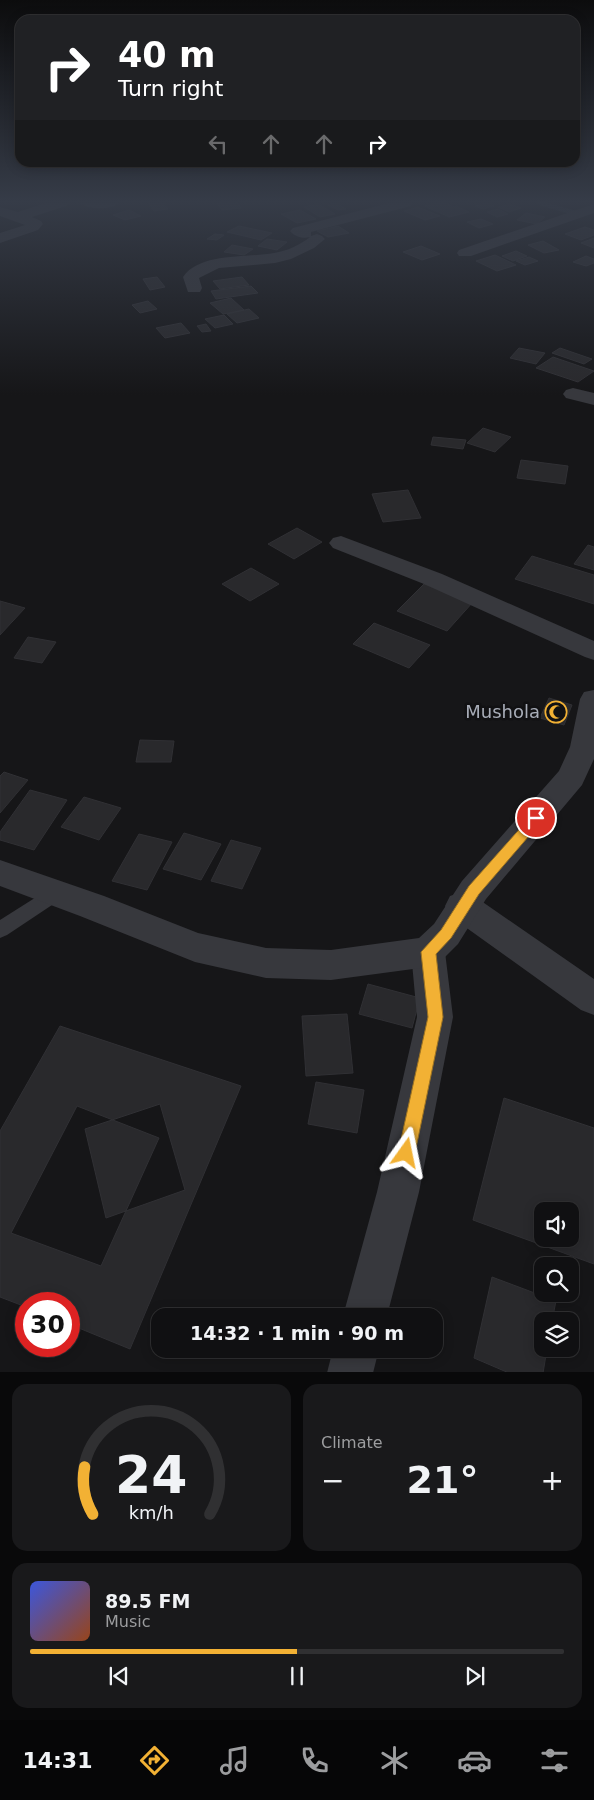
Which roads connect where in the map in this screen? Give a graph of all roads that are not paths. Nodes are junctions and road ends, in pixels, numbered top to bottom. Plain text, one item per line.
1 (212, 267) edge
2 (194, 288) dead end
3 (573, 394) dead end
4 (594, 399) edge
5 (341, 543) dead end
6 (594, 651) edge
7 (594, 699) edge
8 (0, 873) edge
9 (56, 894) junction
10 (0, 930) edge
11 (445, 931) junction
12 (594, 999) edge
13 (367, 1308) edge
14 (354, 1358) edge
15 (350, 1372) edge

1 - 2 street
3 - 4 street
5 - 6 street
7 - 11 street
8 - 9 street
9 - 10 lane
9 - 11 street
11 - 12 street
11 - 13 street
14 - 15 street

